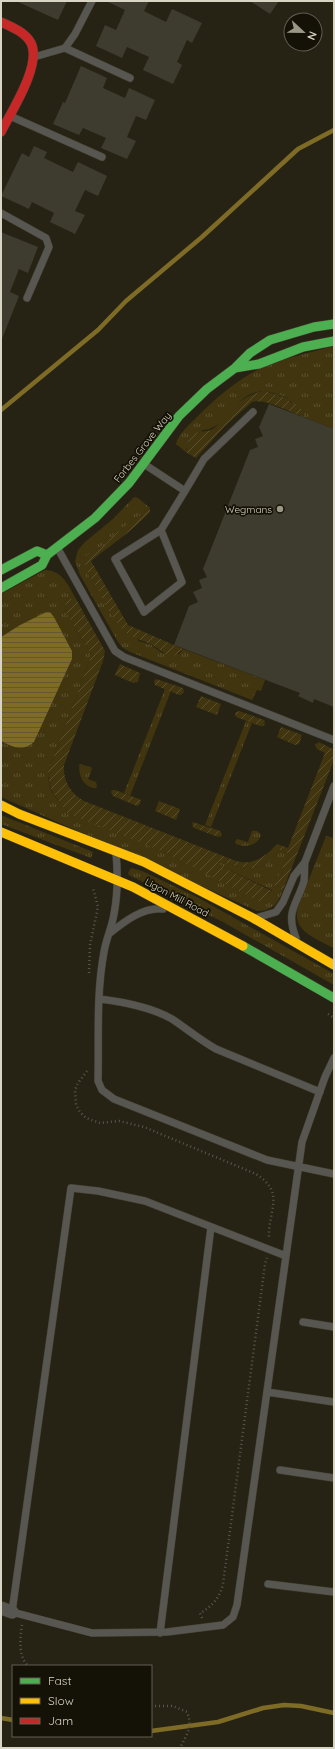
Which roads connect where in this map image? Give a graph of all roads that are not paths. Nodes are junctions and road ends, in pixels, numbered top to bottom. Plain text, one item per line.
1 (92, 1) edge
2 (1, 22) edge
3 (65, 48) junction
4 (34, 57) junction
5 (130, 78) dead end
6 (9, 116) junction
7 (1, 132) edge
8 (102, 157) dead end
9 (1, 213) edge
10 (27, 298) dead end
11 (334, 324) edge
12 (334, 342) edge
13 (235, 368) junction
14 (253, 412) dead end
15 (144, 464) junction
16 (185, 491) junction
17 (161, 530) junction
18 (57, 548) junction
19 (47, 555) junction
20 (1, 570) edge
21 (1, 588) edge
22 (334, 740) edge
23 (334, 786) edge
24 (1, 805) edge
25 (1, 832) edge
26 (116, 851) junction
27 (305, 862) junction
28 (118, 881) junction
29 (178, 910) junction
30 (253, 918) junction
31 (110, 932) junction
32 (300, 945) junction
33 (334, 965) edge
34 (334, 998) edge
35 (100, 999) junction
36 (334, 1058) edge
37 (320, 1092) junction
38 (298, 1167) junction
39 (334, 1174) edge
40 (211, 1227) junction
41 (286, 1256) junction
42 (303, 1322) dead end
43 (334, 1326) edge
44 (267, 1392) junction
45 (334, 1402) edge
46 (280, 1470) dead end
47 (334, 1478) edge
48 (268, 1584) dead end
49 (334, 1592) edge
50 (12, 1611) edge
51 (160, 1632) junction

1 - 3 lane
2 - 4 main road
3 - 4 lane
3 - 5 lane
4 - 6 main road
6 - 7 main road
6 - 8 lane
9 - 10 lane
11 - 13 main road, Forbes Grove Way
12 - 13 main road, Forbes Grove Way
13 - 15 main road, Forbes Grove Way
14 - 16 lane
15 - 16 lane
15 - 18 main road, Forbes Grove Way
16 - 17 lane
17 - 17 lane
18 - 19 main road, Forbes Grove Way
18 - 22 lane
19 - 20 main road
19 - 21 main road, Forbes Grove Way
23 - 27 lane
24 - 26 main road, Ligon Mill Road
25 - 28 main road, Ligon Mill Road
26 - 28 lane
26 - 30 main road, Ligon Mill Road
27 - 30 lane
27 - 32 lane
28 - 29 main road, Ligon Mill Road
28 - 31 lane
29 - 31 lane
29 - 34 main road, Ligon Mill Road
30 - 32 main road, Ligon Mill Road
31 - 35 lane
32 - 33 main road, Ligon Mill Road
35 - 37 lane
35 - 38 lane
36 - 37 lane
37 - 38 lane
38 - 39 lane
38 - 41 lane
40 - 41 lane
40 - 50 lane
40 - 51 lane
41 - 44 lane
42 - 43 lane
44 - 45 lane
44 - 51 lane
46 - 47 lane
48 - 49 lane
50 - 51 lane

